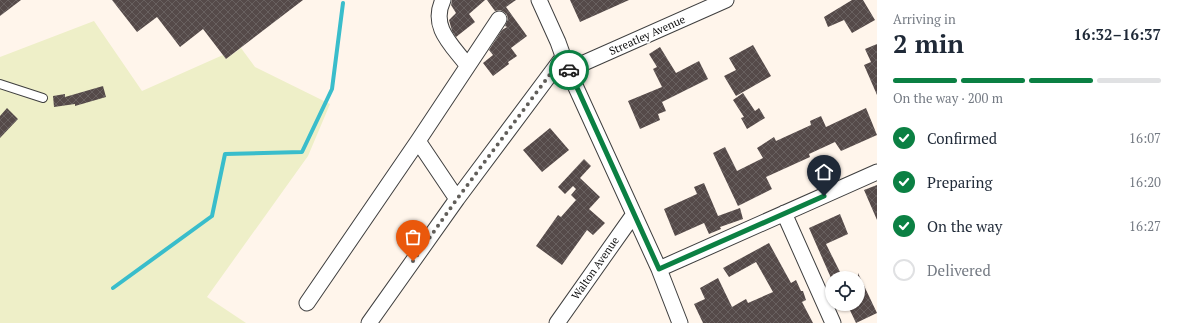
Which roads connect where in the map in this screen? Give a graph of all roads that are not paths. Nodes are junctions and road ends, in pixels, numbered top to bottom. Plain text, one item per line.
1 (443, 0) edge
2 (539, 0) edge
3 (726, 0) edge
4 (498, 19) dead end
5 (566, 63) junction
6 (467, 65) junction
7 (0, 84) edge
8 (43, 98) dead end
9 (418, 141) junction
10 (877, 172) edge
11 (457, 199) junction
12 (784, 213) junction
13 (634, 214) junction
14 (659, 269) junction
15 (307, 303) dead end
16 (369, 323) edge
17 (557, 323) edge
18 (680, 323) edge
19 (833, 323) edge

1 - 6 street
2 - 5 street
3 - 5 street, Streatley Avenue
4 - 6 street
5 - 11 street
5 - 13 street
6 - 9 street
7 - 8 lane
9 - 11 street
9 - 15 street
10 - 12 street
11 - 16 street
12 - 14 street
12 - 19 street
13 - 14 street
13 - 17 street, Walton Avenue
14 - 18 street

